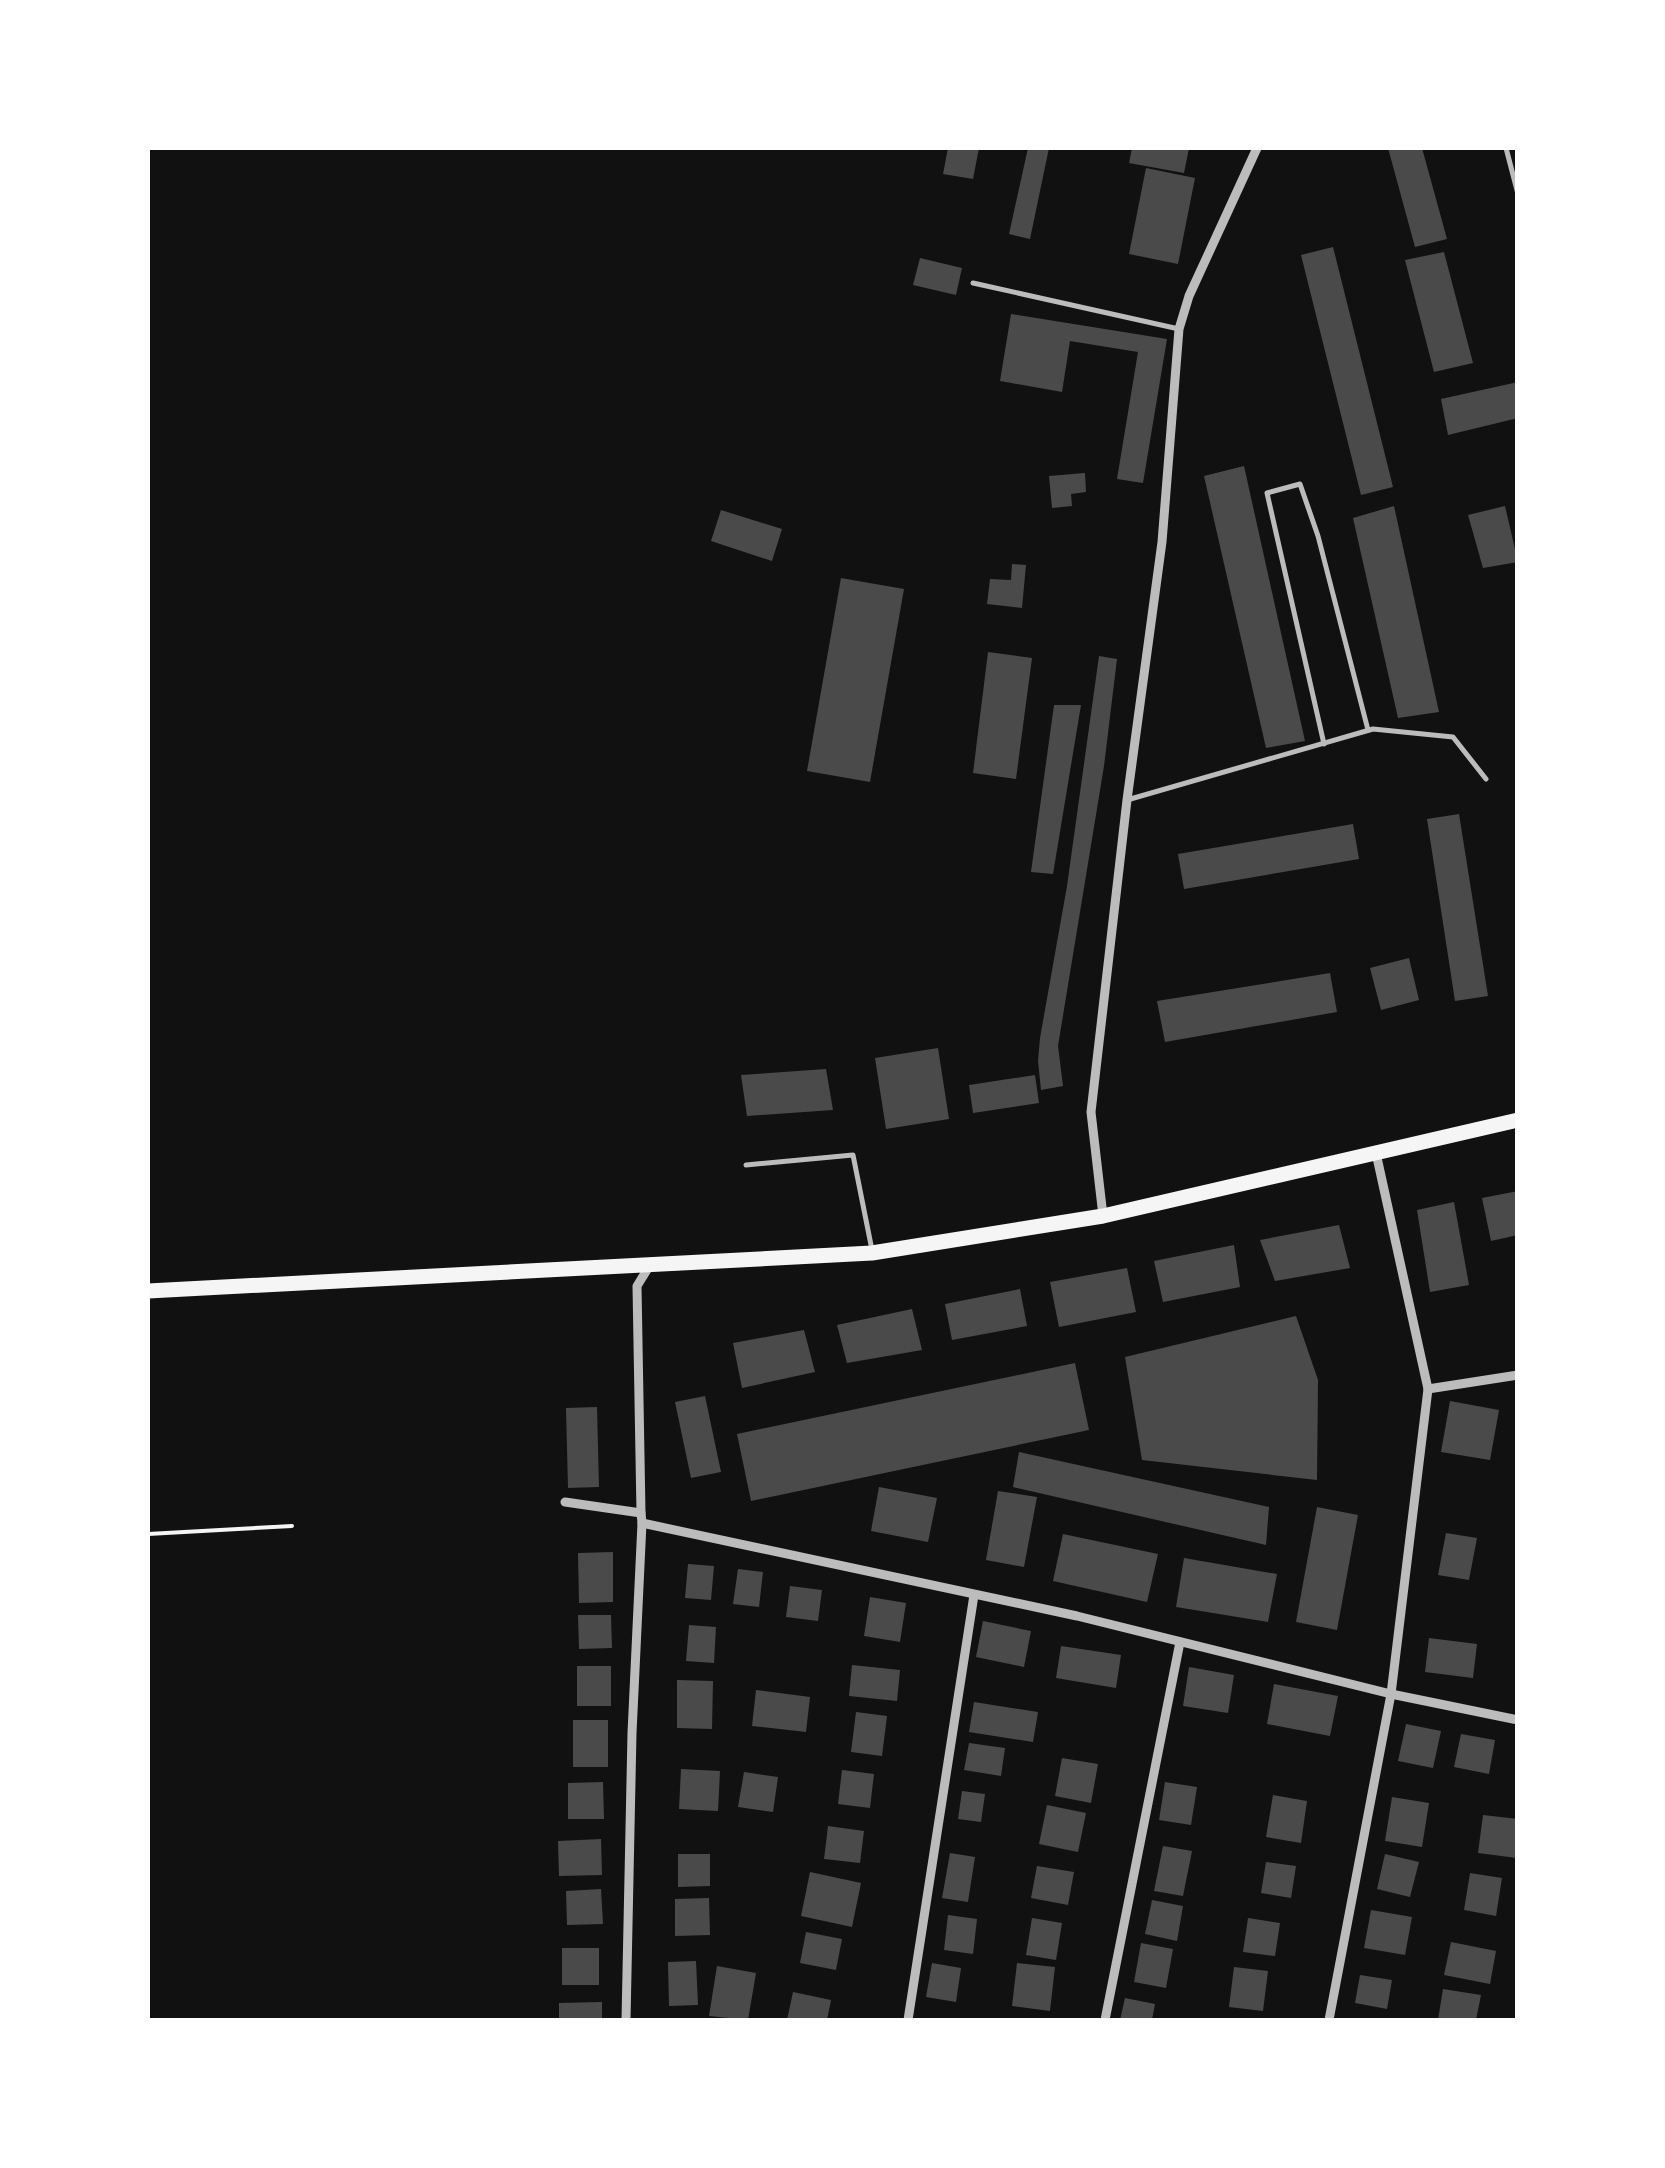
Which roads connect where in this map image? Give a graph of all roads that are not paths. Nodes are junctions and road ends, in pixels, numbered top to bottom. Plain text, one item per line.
1 (1257, 148) edge
2 (1506, 148) edge
3 (1518, 194) edge
4 (974, 283) dead end
5 (1179, 329) junction
6 (1368, 730) junction
7 (1324, 744) junction
8 (1486, 779) dead end
9 (1128, 800) junction
10 (1518, 1120) edge
11 (1376, 1153) junction
12 (746, 1165) dead end
13 (1102, 1216) junction
14 (872, 1254) junction
15 (650, 1265) junction
16 (148, 1291) edge
17 (1518, 1375) edge
18 (1428, 1389) junction
19 (565, 1502) dead end
20 (642, 1518) junction
21 (974, 1595) junction
22 (1180, 1642) junction
23 (1391, 1694) junction
24 (1518, 1720) edge
25 (626, 2020) edge
26 (908, 2020) edge
27 (1106, 2020) edge
28 (1329, 2020) edge

1 - 5 street
2 - 3 lane
4 - 5 lane
5 - 9 street
6 - 7 lane
6 - 7 lane
6 - 8 lane
7 - 9 lane
9 - 13 street
10 - 11 highway
11 - 13 highway
11 - 18 street
12 - 14 lane
13 - 14 highway
14 - 15 highway
15 - 16 highway
15 - 20 street
17 - 18 street
18 - 23 street
19 - 20 street
20 - 21 street
20 - 25 street
21 - 22 street
21 - 26 street
22 - 23 street
22 - 27 street
23 - 24 street
23 - 28 street

